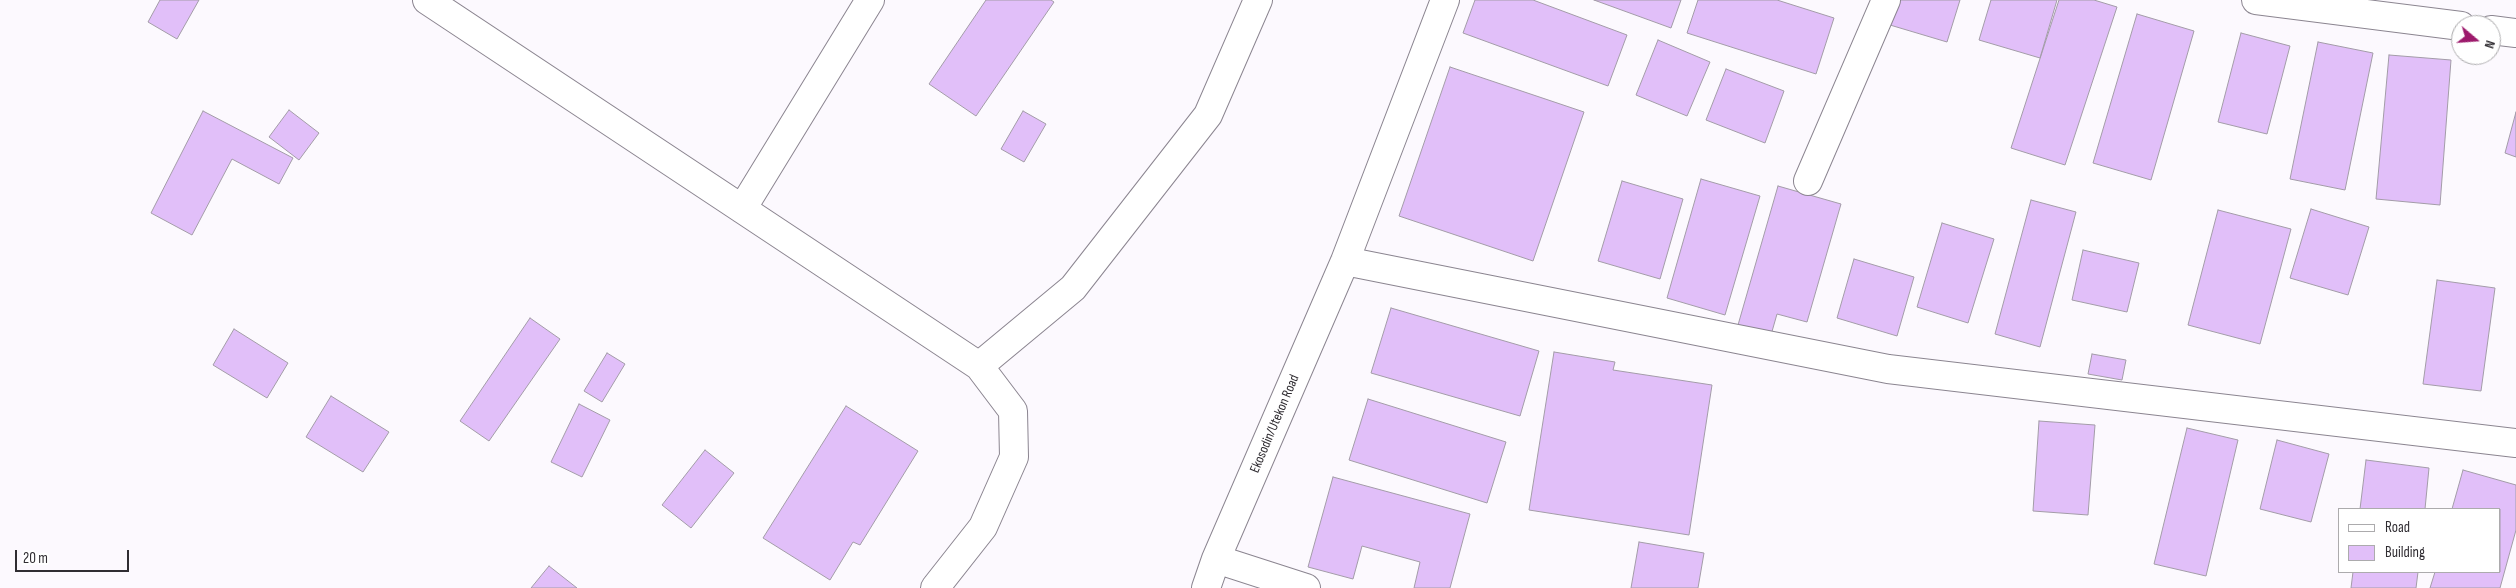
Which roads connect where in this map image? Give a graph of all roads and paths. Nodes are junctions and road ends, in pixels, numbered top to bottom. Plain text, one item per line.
1 (427, 0) edge
2 (870, 0) edge
3 (1258, 0) edge
4 (1445, 0) edge
5 (1886, 0) edge
6 (2256, 0) edge
7 (2451, 25) edge
8 (2501, 31) edge
9 (2516, 33) edge
10 (1808, 181) dead end
11 (742, 209) junction
12 (1346, 261) junction
13 (979, 366) junction
14 (2516, 443) edge
15 (1216, 559) junction
16 (935, 588) edge
17 (1206, 588) edge
18 (1306, 588) edge

1 - 11 street
2 - 11 street
3 - 13 street
4 - 12 street, Ekosodin/Utekon Road
5 - 10 street
6 - 7 street
8 - 9 street
11 - 13 street
12 - 14 street
12 - 15 street, Ekosodin/Utekon Road
13 - 16 street
15 - 17 street, Ekosodin/Utekon Road
15 - 18 street

